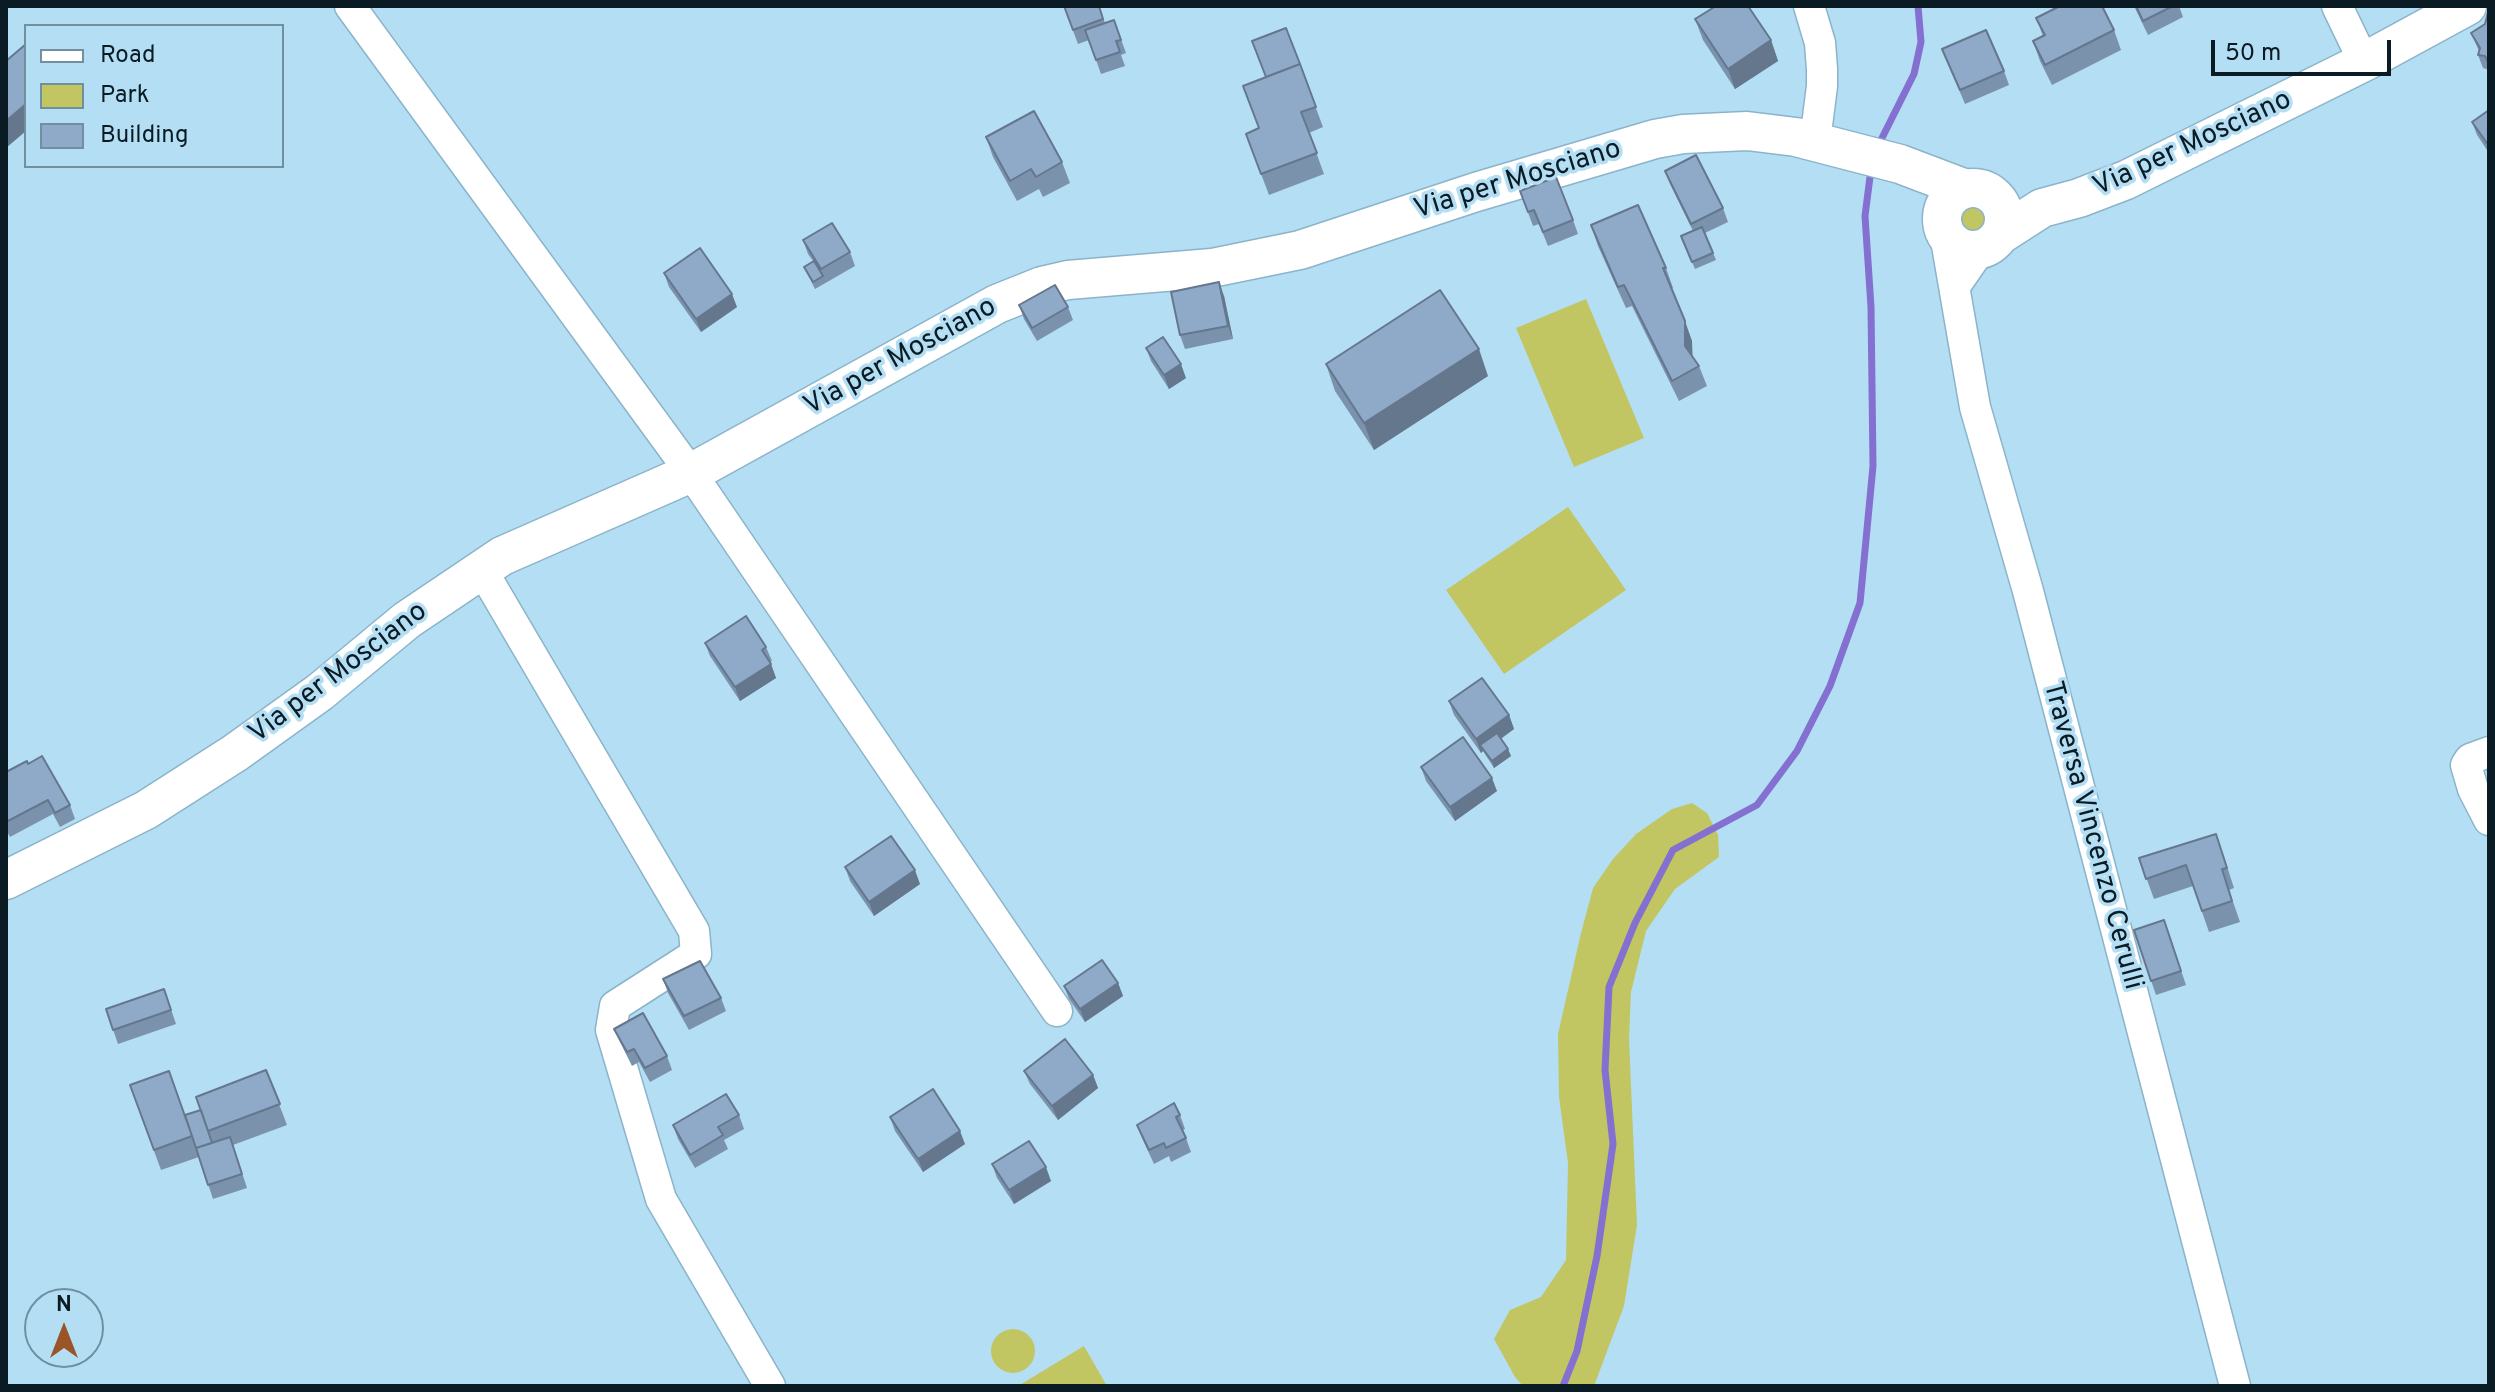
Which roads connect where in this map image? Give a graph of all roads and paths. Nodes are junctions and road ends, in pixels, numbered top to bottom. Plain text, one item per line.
1 (350, 6) edge
2 (1809, 6) edge
3 (2337, 6) edge
4 (2467, 6) edge
5 (2364, 62) junction
6 (1815, 141) junction
7 (1900, 164) junction
8 (1980, 193) junction
9 (2042, 208) junction
10 (1944, 229) junction
11 (1990, 242) junction
12 (1955, 286) junction
13 (691, 473) junction
14 (482, 570) junction
15 (2489, 752) edge
16 (2489, 820) edge
17 (6, 880) edge
18 (1057, 1011) dead end
19 (770, 1386) edge
20 (2235, 1386) edge

1 - 13 street
2 - 6 street
3 - 5 street
4 - 5 main road, Via per Mosciano
5 - 9 main road, Via per Mosciano
6 - 7 main road, Via per Mosciano
6 - 13 main road, Via per Mosciano
7 - 8 main road, Via per Mosciano
7 - 10 main road
8 - 9 main road, Via per Mosciano
8 - 10 main road
8 - 11 main road
9 - 11 main road, Via per Mosciano
10 - 11 main road
10 - 12 street, Traversa Vincenzo Cerulli
11 - 12 street
12 - 20 street, Traversa Vincenzo Cerulli
13 - 14 main road, Via per Mosciano
13 - 18 street
14 - 17 main road, Via per Mosciano
14 - 19 street
15 - 16 street

